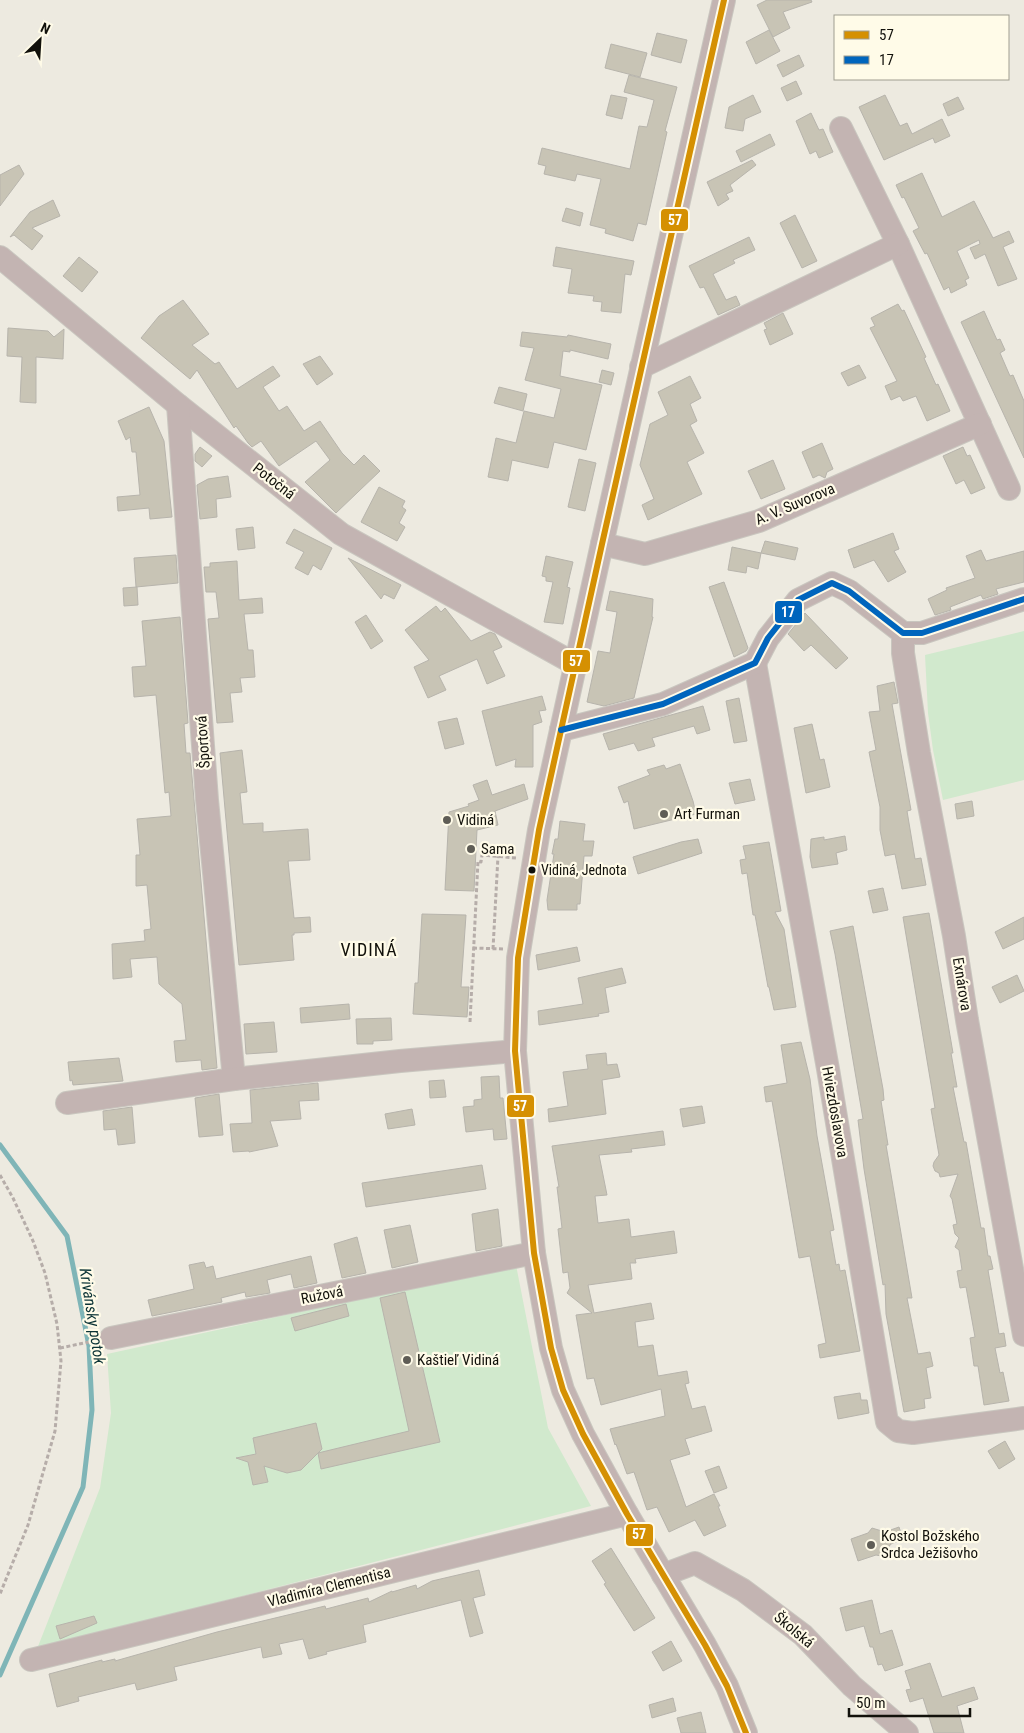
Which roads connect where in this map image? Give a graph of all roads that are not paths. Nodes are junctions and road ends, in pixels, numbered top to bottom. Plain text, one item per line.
1 (724, 0) edge
2 (841, 128) dead end
3 (898, 244) junction
4 (0, 257) edge
5 (641, 367) junction
6 (178, 405) junction
7 (980, 424) junction
8 (1009, 489) dead end
9 (602, 544) junction
10 (1024, 599) edge
11 (903, 633) junction
12 (755, 663) junction
13 (575, 664) junction
14 (561, 730) junction
15 (515, 1051) junction
16 (234, 1079) junction
17 (67, 1103) dead end
18 (534, 1253) junction
19 (1024, 1335) edge
20 (105, 1339) road end
21 (1024, 1418) edge
22 (627, 1514) junction
23 (663, 1575) junction
24 (31, 1660) dead end
25 (746, 1733) edge
26 (908, 1733) edge

1 - 5 street
2 - 3 street
3 - 5 street
3 - 7 street
4 - 6 street, Potočná
5 - 9 street
6 - 13 street, Potočná
6 - 16 street, Športová
7 - 8 street
7 - 9 street, A. V. Suvorova
9 - 13 street
10 - 11 street
11 - 12 street
11 - 19 street, Exnárova
12 - 14 street
12 - 21 street, Hviezdoslavova
13 - 14 street
14 - 15 street
15 - 16 street
15 - 18 street
16 - 17 street
18 - 20 street, Ružová
18 - 22 street
22 - 23 street
22 - 24 street, Vladimíra Clementisa
23 - 25 street
23 - 26 street, Školská

